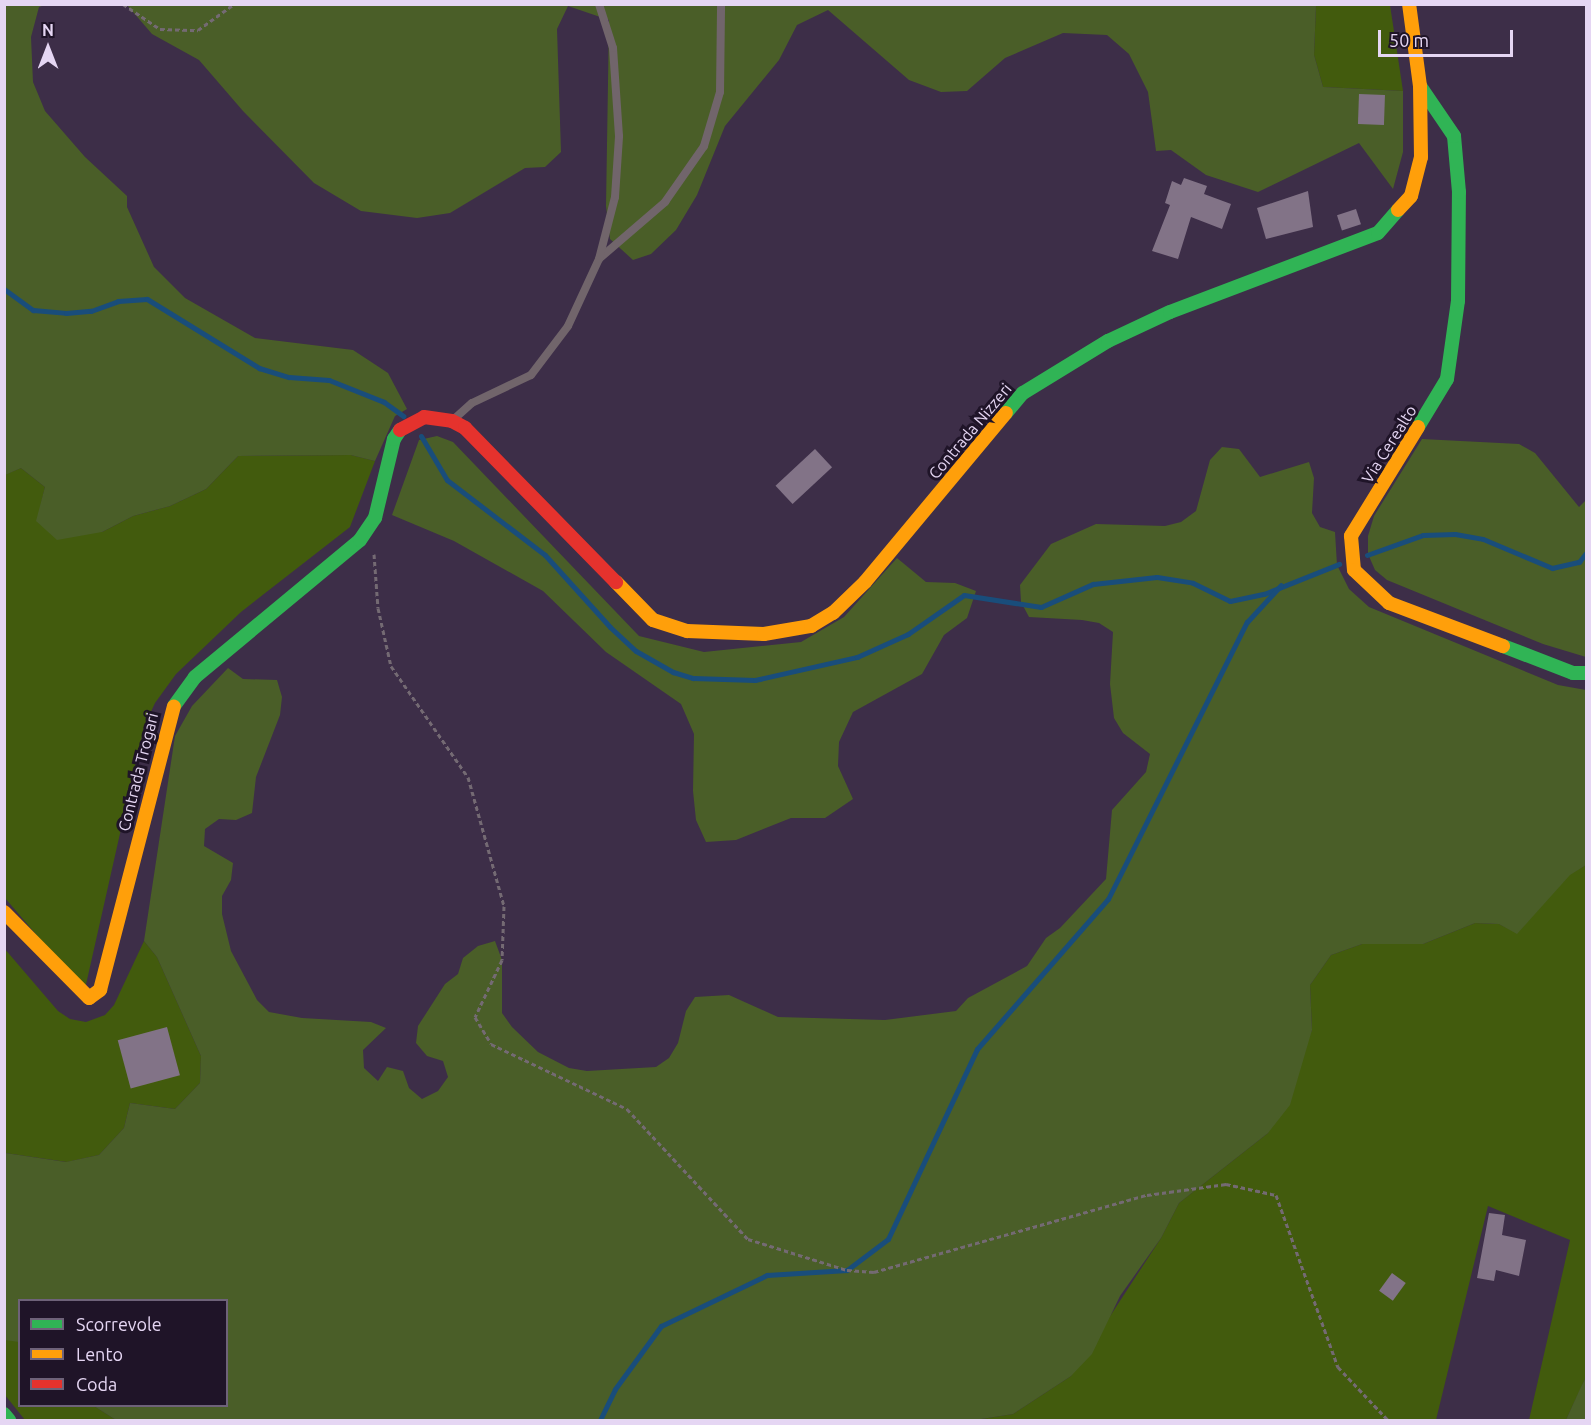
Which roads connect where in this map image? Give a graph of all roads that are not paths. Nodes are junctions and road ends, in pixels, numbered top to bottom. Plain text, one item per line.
1 (599, 4) edge
2 (721, 4) edge
3 (1409, 4) edge
4 (1420, 86) junction
5 (599, 259) junction
6 (452, 421) junction
7 (1587, 674) edge
8 (4, 912) edge
9 (4, 1414) edge
10 (9, 1420) edge

1 - 5 lane
2 - 5 lane
3 - 4 street, Contrada Nizzeri
4 - 6 street, Contrada Nizzeri
4 - 7 street, Via Cerealto
5 - 6 lane
6 - 8 street, Contrada Trogari
9 - 10 street

